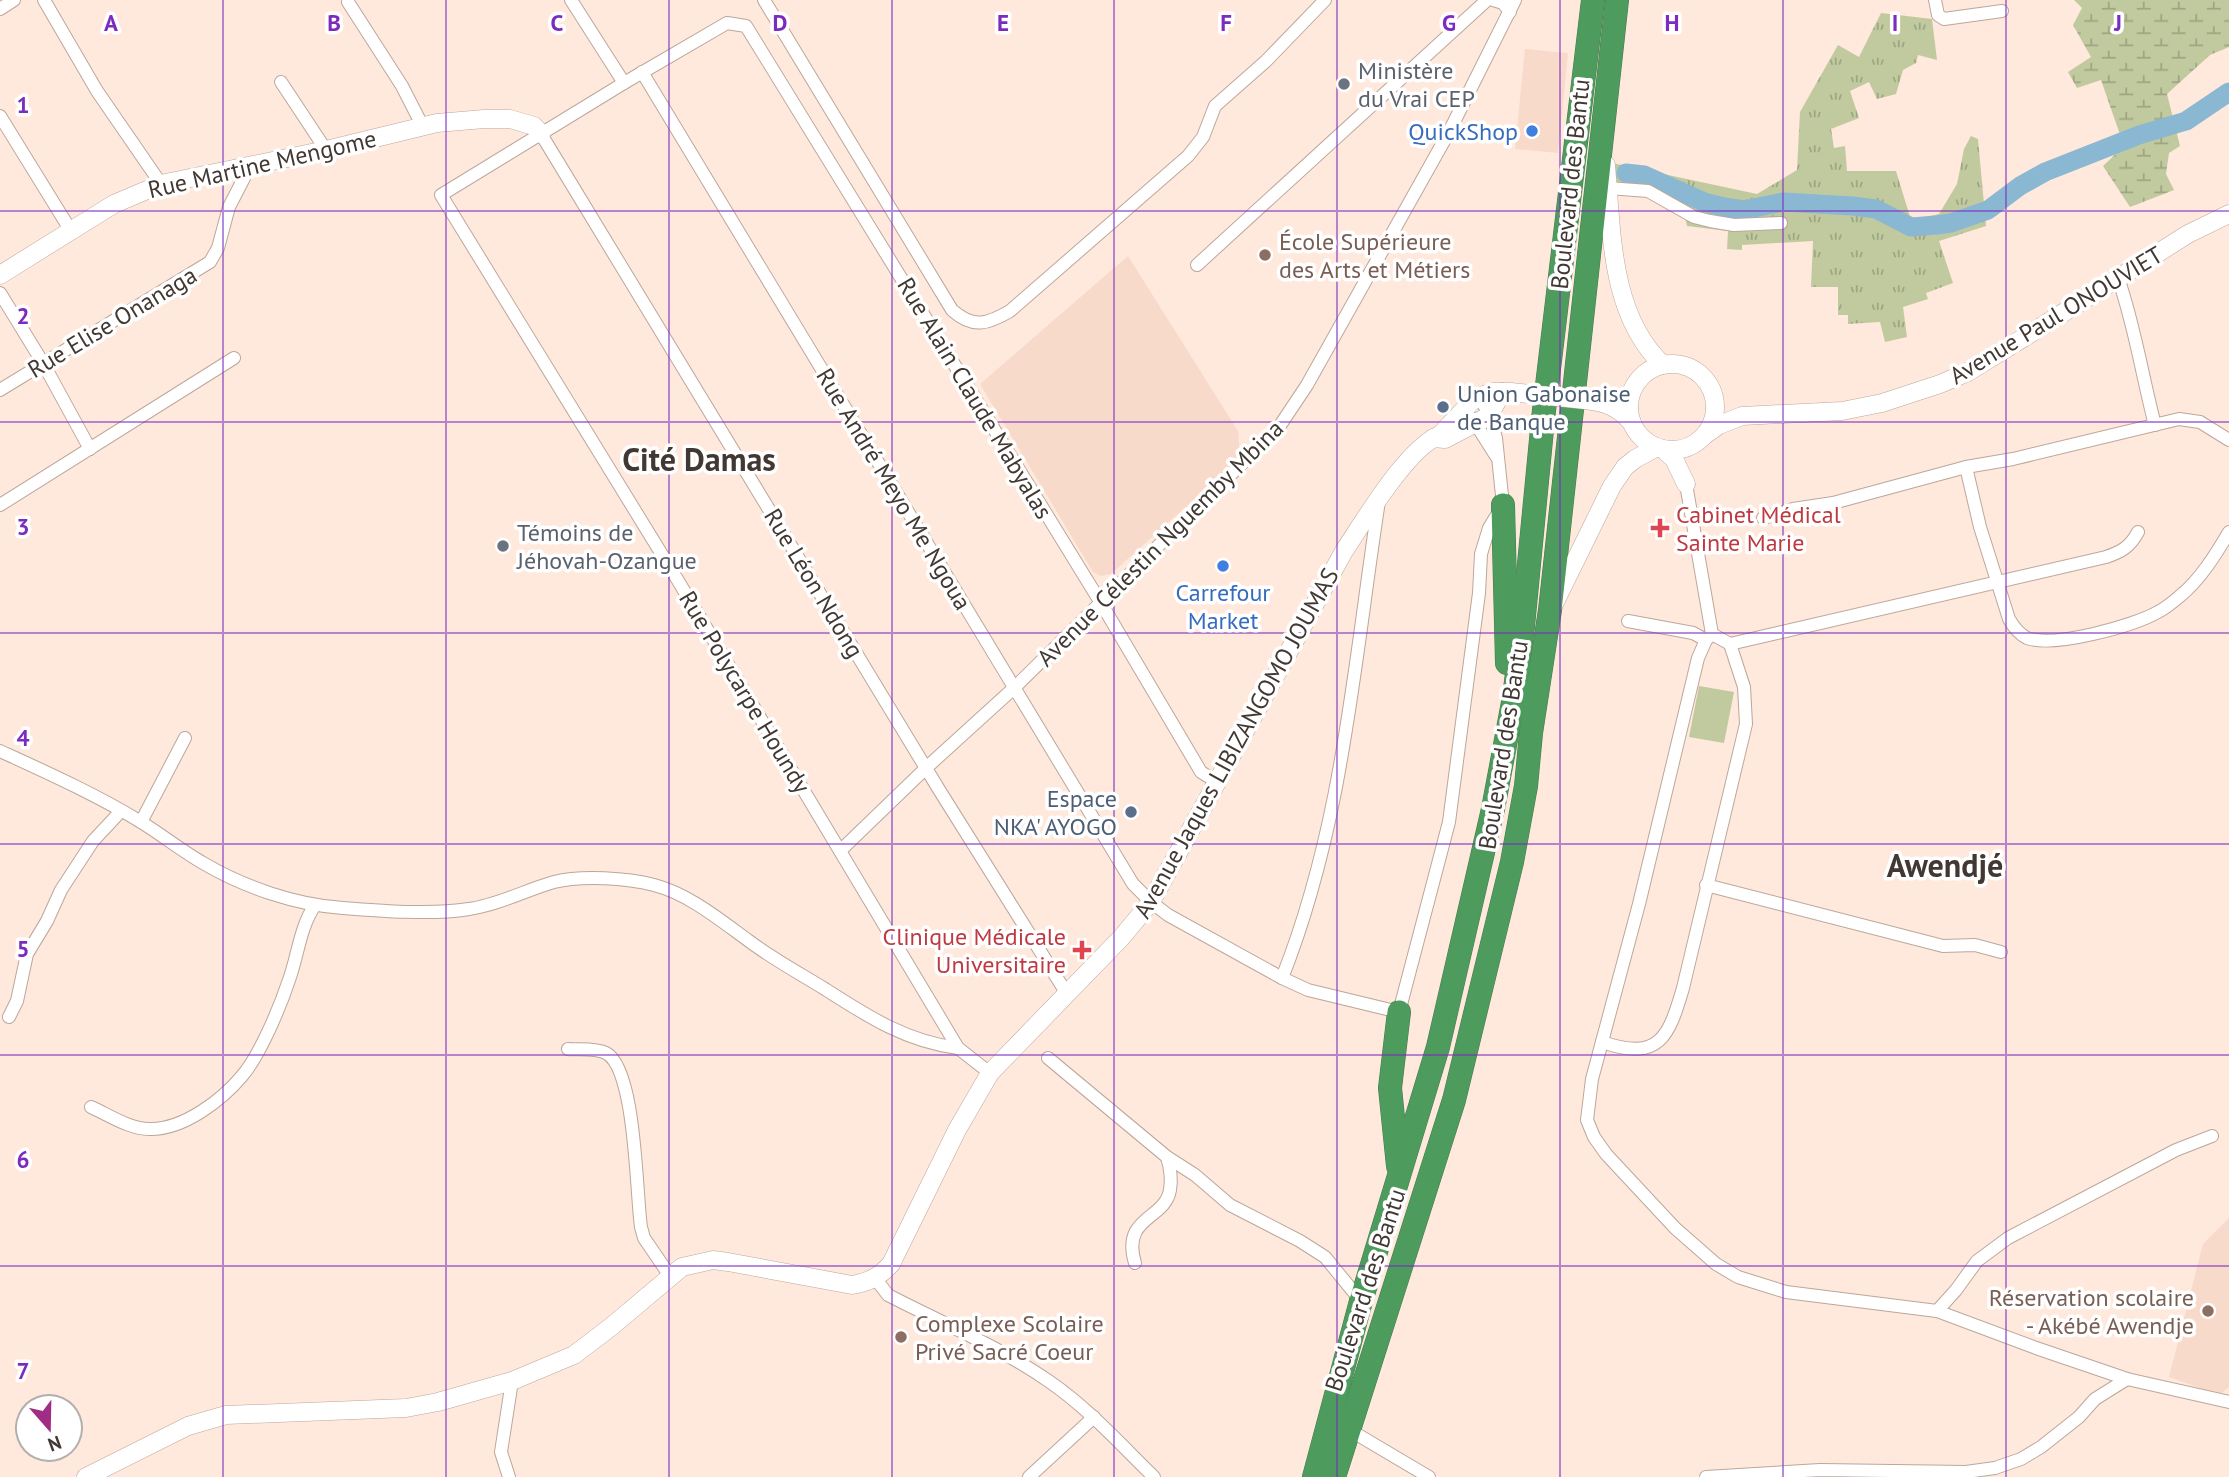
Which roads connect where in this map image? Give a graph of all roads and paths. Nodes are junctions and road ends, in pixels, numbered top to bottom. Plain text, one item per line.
1 (14, 0) edge
2 (44, 0) edge
3 (570, 0) edge
4 (764, 0) edge
5 (1325, 0) edge
6 (1489, 0) edge
7 (1592, 0) edge
8 (1617, 0) edge
9 (1935, 0) edge
10 (348, 2) dead end
11 (1513, 6) edge
12 (0, 9) edge
13 (2002, 11) dead end
14 (642, 72) junction
15 (281, 82) dead end
16 (624, 83) junction
17 (0, 116) edge
18 (422, 125) junction
19 (1604, 130) junction
20 (541, 134) junction
21 (326, 150) junction
22 (243, 168) junction
23 (161, 184) junction
24 (1608, 188) junction
25 (2229, 214) edge
26 (1781, 223) dead end
27 (71, 231) junction
28 (1197, 265) dead end
29 (0, 275) edge
30 (2118, 278) junction
31 (0, 293) edge
32 (234, 358) dead end
33 (43, 363) junction
34 (1663, 365) junction
35 (1637, 382) junction
36 (0, 390) edge
37 (1712, 390) junction
38 (1506, 392) junction
39 (1476, 398) junction
40 (1593, 401) junction
41 (1752, 415) junction
42 (1483, 420) junction
43 (1632, 423) junction
44 (2155, 425) junction
45 (1433, 438) junction
46 (1699, 440) junction
47 (2229, 440) edge
48 (1660, 448) junction
49 (90, 449) junction
50 (1966, 467) junction
51 (1686, 484) junction
52 (1379, 497) junction
53 (0, 505) edge
54 (1503, 505) joint
55 (1763, 518) dead end
56 (2138, 532) dead end
57 (2229, 532) edge
58 (1492, 553) junction
59 (1998, 581) junction
60 (1101, 603) junction
61 (1550, 610) junction
62 (1628, 621) dead end
63 (1709, 637) junction
64 (1730, 644) junction
65 (1014, 688) junction
66 (1514, 697) junction
67 (185, 738) dead end
68 (0, 751) edge
69 (926, 768) junction
70 (1217, 782) junction
71 (121, 811) junction
72 (141, 822) junction
73 (841, 850) junction
74 (1706, 885) junction
75 (1151, 902) junction
76 (316, 905) junction
77 (2001, 952) dead end
78 (1282, 978) junction
79 (1067, 994) junction
80 (1399, 1012) junction
81 (9, 1017) dead end
82 (1602, 1042) junction
83 (958, 1048) junction
84 (568, 1049) dead end
85 (1048, 1058) dead end
86 (990, 1073) junction
87 (91, 1107) dead end
88 (2212, 1136) dead end
89 (1167, 1157) junction
90 (1398, 1173) junction
91 (1135, 1263) dead end
92 (670, 1276) junction
93 (875, 1278) junction
94 (1361, 1301) junction
95 (1937, 1311) junction
96 (2127, 1379) junction
97 (512, 1381) junction
98 (2229, 1402) edge
99 (1094, 1417) junction
100 (1348, 1429) junction
101 (86, 1477) edge
102 (509, 1477) edge
103 (1029, 1477) edge
104 (1154, 1477) edge
105 (1314, 1477) edge
106 (1334, 1477) edge
107 (1429, 1477) edge
108 (1706, 1477) edge

1 - 12 street
2 - 23 street
3 - 16 street
4 - 5 street
6 - 11 street
6 - 28 street
7 - 66 highway, Boulevard des Bantu
8 - 19 highway, Boulevard des Bantu
9 - 13 street
10 - 18 street
11 - 60 street, Avenue Célestin Nguemby Mbina
14 - 16 street
14 - 60 street, Rue Alain Claude Mabyalas
14 - 65 street, Rue André Meyo Me Ngoua
15 - 21 street
16 - 20 street
17 - 27 street
18 - 20 main road, Rue Martine Mengome
18 - 21 main road, Rue Martine Mengome
19 - 24 main road
19 - 61 highway, Boulevard des Bantu
20 - 69 street, Rue Léon Ndong
20 - 73 street, Rue Polycarpe Houndy
21 - 22 main road, Rue Martine Mengome
22 - 23 main road, Rue Martine Mengome
22 - 33 street, Rue Elise Onanaga
23 - 27 main road, Rue Martine Mengome
24 - 26 street
24 - 34 main road
25 - 30 main road, Avenue Paul ONOUVIET
27 - 29 main road, Rue Martine Mengome
30 - 41 main road, Avenue Paul ONOUVIET
30 - 44 street
31 - 33 street
32 - 49 street
33 - 36 street, Rue Elise Onanaga
33 - 49 street
34 - 35 main road
34 - 37 main road
35 - 40 main road
35 - 43 main road
37 - 41 main road
37 - 46 main road
38 - 39 main road
38 - 40 main road, bridge
38 - 42 main road
39 - 42 street
39 - 45 main road, Avenue Jaques LIBIZANGOMO JOUMAS
40 - 43 main road
41 - 46 main road, Avenue Paul ONOUVIET
42 - 45 main road
42 - 54 street
43 - 48 main road
44 - 47 street
44 - 50 street
45 - 52 main road, Avenue Jaques LIBIZANGOMO JOUMAS
46 - 48 main road
46 - 51 main road
48 - 51 main road
48 - 61 main road
49 - 53 street
50 - 55 street
50 - 59 street
51 - 63 street
52 - 70 main road, Avenue Jaques LIBIZANGOMO JOUMAS
52 - 78 street
54 - 58 highway
56 - 59 street
57 - 59 street
58 - 66 highway
58 - 80 street
59 - 64 street
60 - 65 street, Avenue Célestin Nguemby Mbina
60 - 70 street, Rue Alain Claude Mabyalas
61 - 100 highway, Boulevard des Bantu
62 - 63 street
63 - 64 street
63 - 82 street
64 - 74 street
65 - 69 street, Avenue Célestin Nguemby Mbina
65 - 75 street, Rue André Meyo Me Ngoua
66 - 90 highway, Boulevard des Bantu
67 - 72 street
68 - 71 street
69 - 73 street, Avenue Célestin Nguemby Mbina
69 - 79 street, Rue Léon Ndong
70 - 75 main road, Avenue Jaques LIBIZANGOMO JOUMAS
71 - 72 street
71 - 81 street
72 - 76 street
73 - 83 street, Rue Polycarpe Houndy
74 - 77 street
74 - 82 street
75 - 78 street, Rue André Meyo Me Ngoua
75 - 79 main road, Avenue Jaques LIBIZANGOMO JOUMAS
76 - 83 street
76 - 87 street
78 - 80 street, Rue André Meyo Me Ngoua
79 - 86 main road, Avenue Jaques LIBIZANGOMO JOUMAS
80 - 90 highway
82 - 95 street
83 - 86 street, Rue Polycarpe Houndy
84 - 92 street
85 - 89 street
86 - 93 main road, Avenue Jaques LIBIZANGOMO JOUMAS
88 - 95 street
89 - 91 street
89 - 94 street
90 - 94 highway, Boulevard des Bantu
92 - 93 main road
92 - 97 main road
93 - 99 street
94 - 105 highway, Boulevard des Bantu
95 - 96 street
96 - 98 street
96 - 108 street
97 - 101 main road
97 - 102 street
99 - 103 street
99 - 104 street
100 - 106 highway, Boulevard des Bantu
100 - 107 street

